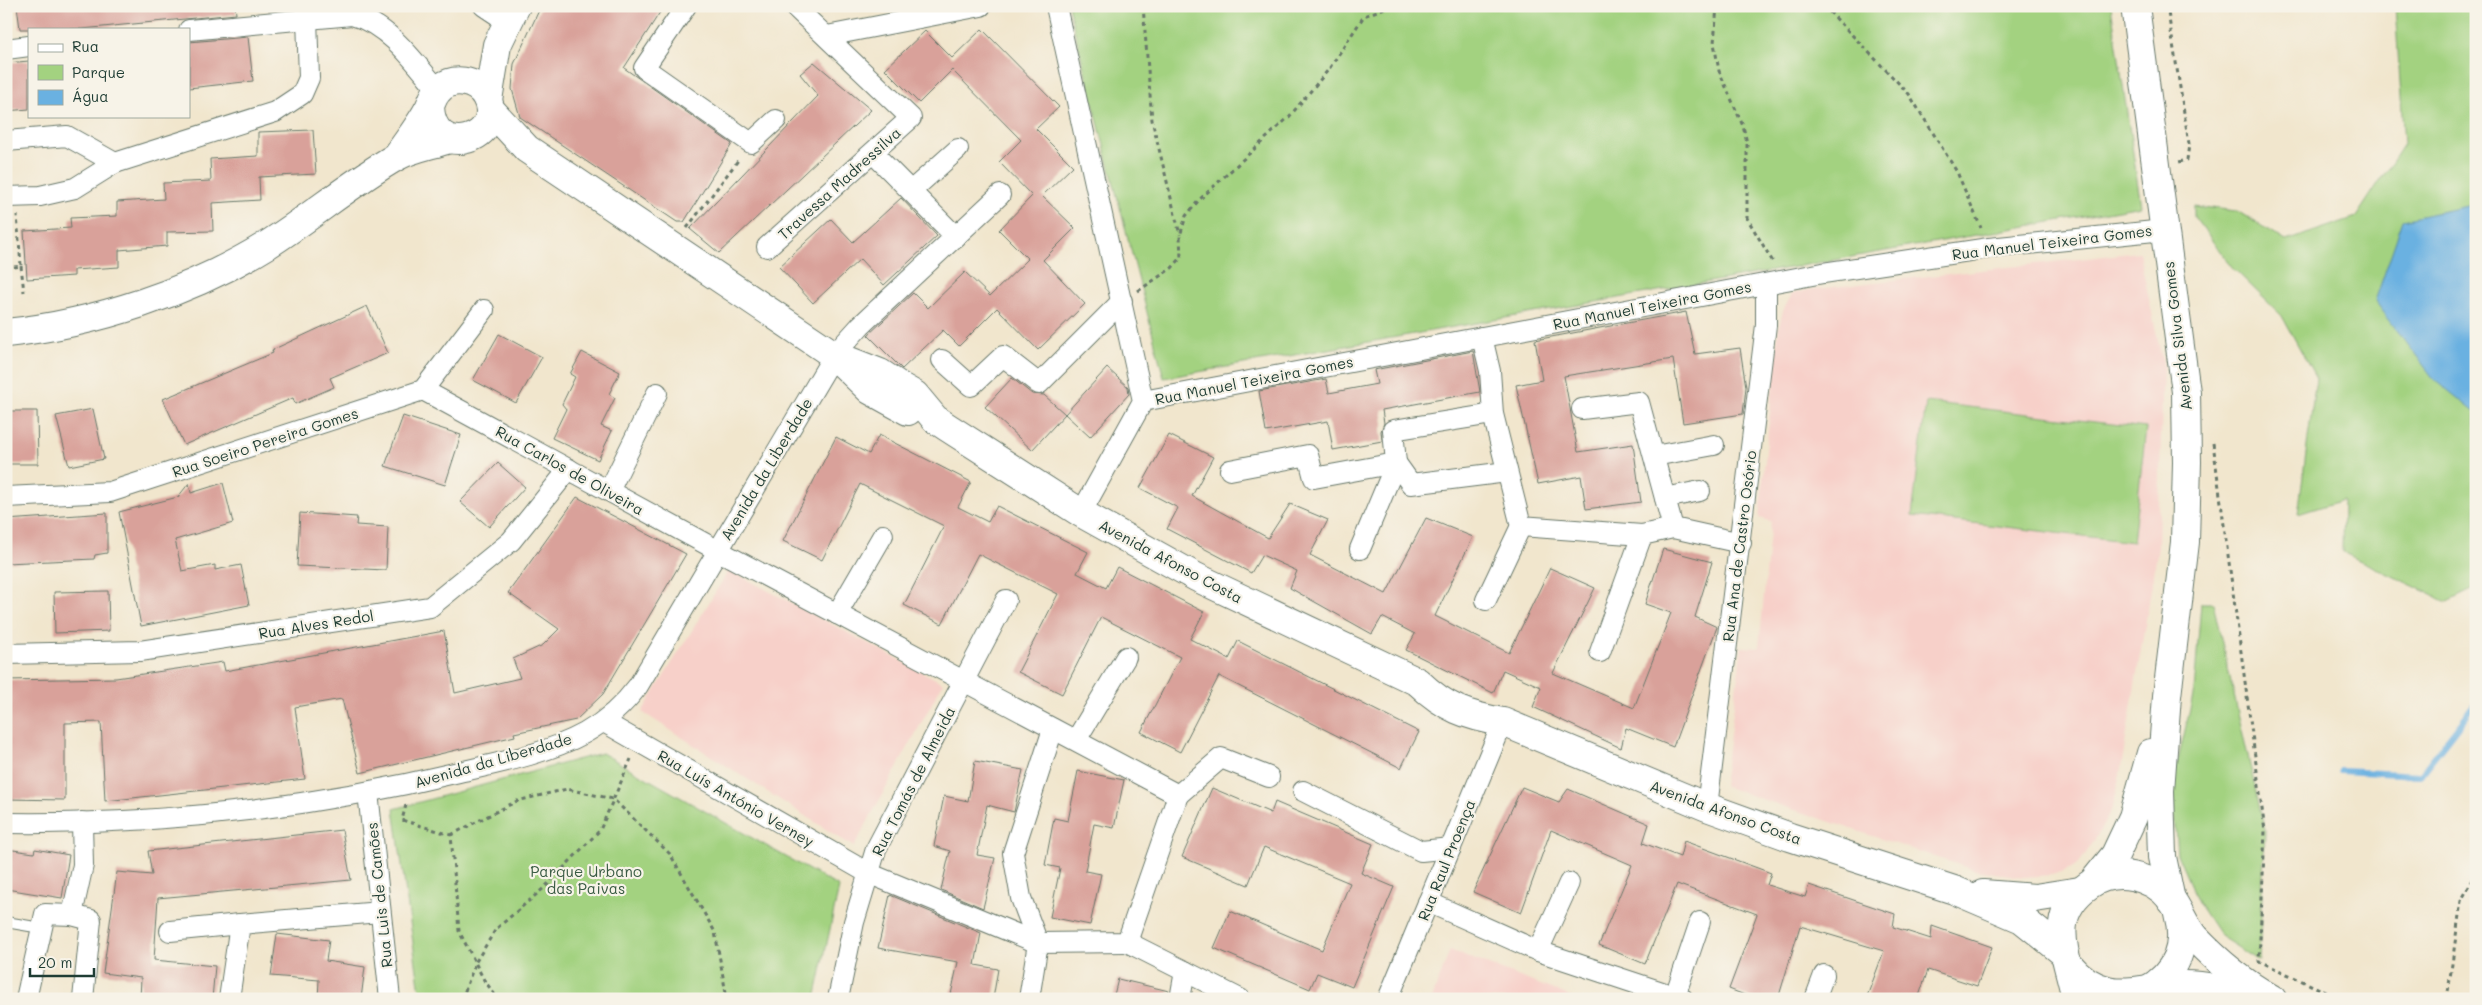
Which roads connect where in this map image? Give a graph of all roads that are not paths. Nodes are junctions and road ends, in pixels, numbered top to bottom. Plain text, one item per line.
1 (484, 6) edge
2 (794, 6) edge
3 (982, 6) edge
4 (1056, 6) edge
5 (2135, 6) edge
6 (677, 10) edge
7 (307, 18) junction
8 (507, 24) edge
9 (190, 30) edge
10 (827, 36) junction
11 (28, 46) edge
12 (6, 49) edge
13 (441, 93) junction
14 (489, 104) junction
15 (776, 120) dead end
16 (460, 139) junction
17 (6, 141) edge
18 (958, 149) dead end
19 (526, 150) junction
20 (873, 153) junction
21 (397, 156) junction
22 (115, 163) junction
23 (911, 191) junction
24 (1000, 195) dead end
25 (11, 197) edge
26 (2164, 230) junction
27 (956, 237) junction
28 (767, 247) dead end
29 (1775, 282) junction
30 (1122, 302) junction
31 (484, 310) dead end
32 (6, 334) edge
33 (1482, 337) junction
34 (834, 355) junction
35 (942, 360) dead end
36 (423, 390) junction
37 (657, 393) dead end
38 (1143, 401) junction
39 (1582, 409) dead end
40 (1494, 414) junction
41 (1714, 445) dead end
42 (1654, 456) junction
43 (1396, 463) junction
44 (569, 469) junction
45 (1230, 470) dead end
46 (1507, 472) junction
47 (610, 491) junction
48 (1700, 491) dead end
49 (6, 497) edge
50 (1665, 498) junction
51 (1081, 513) junction
52 (1520, 526) junction
53 (1673, 528) junction
54 (884, 535) dead end
55 (1642, 535) junction
56 (1741, 543) junction
57 (1360, 549) dead end
58 (717, 550) junction
59 (1006, 600) dead end
60 (1486, 600) dead end
61 (837, 614) junction
62 (1600, 652) dead end
63 (6, 654) edge
64 (1126, 657) dead end
65 (964, 682) junction
66 (2167, 696) junction
67 (604, 722) junction
68 (1503, 722) junction
69 (1053, 729) junction
70 (1076, 740) junction
71 (1269, 777) dead end
72 (1303, 791) dead end
73 (368, 792) junction
74 (1178, 795) junction
75 (1707, 807) junction
76 (82, 822) junction
77 (6, 823) edge
78 (1451, 848) junction
79 (868, 873) junction
80 (1569, 883) dead end
81 (2086, 887) junction
82 (1954, 890) junction
83 (1428, 902) junction
84 (2175, 906) junction
85 (380, 912) junction
86 (72, 915) junction
87 (6, 922) edge
88 (1700, 922) dead end
89 (240, 924) junction
90 (41, 928) junction
91 (170, 930) dead end
92 (1127, 942) junction
93 (1038, 943) junction
94 (1538, 951) junction
95 (2066, 959) junction
96 (1185, 972) junction
97 (1824, 975) dead end
98 (2136, 995) edge
99 (1679, 997) edge
100 (2254, 998) edge
101 (26, 999) edge
102 (83, 999) edge
103 (229, 999) edge
104 (390, 999) edge
105 (838, 999) edge
106 (1029, 999) edge
107 (1180, 999) edge
108 (1240, 999) edge
109 (1388, 999) edge
110 (1816, 999) edge
111 (2076, 999) edge

1 - 8 street
2 - 10 street
3 - 10 street
4 - 30 street
5 - 26 main road, Avenida Silva Gomes
6 - 15 street
7 - 9 street
7 - 13 street
7 - 22 street
8 - 13 main road
8 - 14 main road
10 - 20 street, Travessa Madressilva
11 - 12 street
13 - 14 main road
13 - 16 main road
13 - 21 main road
14 - 16 main road
14 - 19 main road
16 - 19 main road
16 - 21 main road
17 - 22 street
18 - 23 street
19 - 34 main road, Avenida Afonso Costa
20 - 23 street
20 - 28 street, Travessa Madressilva
21 - 32 main road
22 - 25 street
23 - 27 street
24 - 27 street, Avenida da Liberdade
26 - 29 street, Rua Manuel Teixeira Gomes
26 - 66 main road, Avenida Silva Gomes
27 - 34 street, Avenida da Liberdade
29 - 33 street, Rua Manuel Teixeira Gomes
29 - 56 street, Rua Ana de Castro Osório
30 - 35 street
30 - 38 street
31 - 36 street
33 - 38 street, Rua Manuel Teixeira Gomes
33 - 40 street
34 - 51 main road, Avenida Afonso Costa
34 - 58 street, Avenida da Liberdade
36 - 44 street, Rua Carlos de Oliveira
36 - 49 street, Rua Soeiro Pereira Gomes
37 - 47 street
38 - 51 street
39 - 42 street
40 - 43 street
40 - 46 street
41 - 42 street
42 - 50 street
43 - 45 street
43 - 46 street
43 - 57 street
44 - 47 street, Rua Carlos de Oliveira
44 - 63 street, Rua Alves Redol
46 - 52 street
47 - 58 street, Rua Carlos de Oliveira
48 - 50 street
50 - 53 street
51 - 68 main road, Avenida Afonso Costa
52 - 55 street
52 - 60 street
53 - 55 street
53 - 56 street
54 - 61 street
55 - 62 street
56 - 75 street, Rua Ana de Castro Osório
58 - 61 street, Rua Carlos de Oliveira
58 - 67 street, Avenida da Liberdade
59 - 65 street, Rua Tomás de Almeida
61 - 65 street, Rua Carlos de Oliveira
64 - 70 street
65 - 69 street, Rua Carlos de Oliveira
65 - 79 street, Rua Tomás de Almeida
66 - 81 main road
66 - 84 main road
67 - 73 street, Avenida da Liberdade
67 - 79 street, Rua Luís António Verney
68 - 75 main road, Avenida Afonso Costa
68 - 78 street, Rua Raul Proença
69 - 70 street, Rua Carlos de Oliveira
69 - 93 street
70 - 74 street, Rua Carlos de Oliveira
71 - 74 street
72 - 78 street
73 - 76 street, Avenida da Liberdade
73 - 85 street, Rua Luis de Camões
74 - 92 street
75 - 82 main road, Avenida Afonso Costa
76 - 77 street, Avenida da Liberdade
76 - 86 street
78 - 83 street, Rua Raul Proença
79 - 93 street, Rua Luís António Verney
79 - 105 street, Rua Tomás de Almeida
80 - 94 street
81 - 82 main road
81 - 84 main road
81 - 95 main road
82 - 95 main road
83 - 94 street
83 - 109 street, Rua Raul Proença
84 - 98 main road
84 - 100 main road
85 - 89 street
85 - 104 street, Rua Luis de Camões
86 - 90 street
86 - 102 street
87 - 90 lane
88 - 99 street
89 - 91 street
89 - 103 street
90 - 101 street
92 - 93 street
92 - 96 street
93 - 106 street
94 - 99 street
95 - 98 main road
95 - 111 main road
96 - 107 street
96 - 108 street
97 - 110 street
98 - 100 main road

